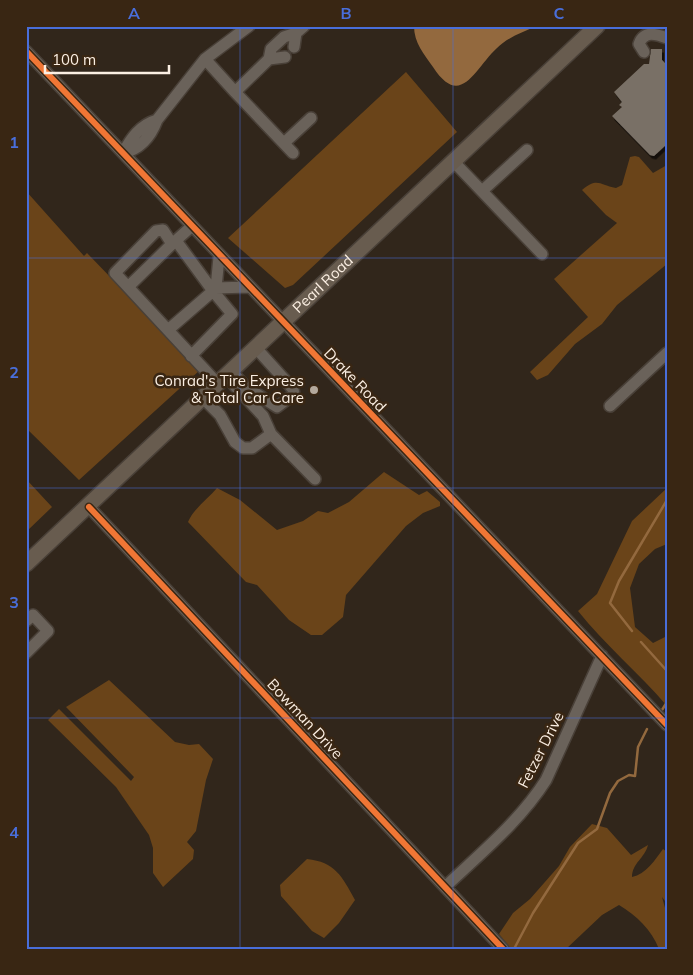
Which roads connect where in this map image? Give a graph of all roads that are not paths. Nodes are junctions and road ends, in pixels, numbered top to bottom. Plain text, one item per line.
1 (249, 26) edge
2 (597, 26) edge
3 (300, 30) edge
4 (667, 38) edge
5 (294, 47) dead end
6 (26, 51) edge
7 (644, 52) dead end
8 (285, 57) dead end
9 (205, 59) junction
10 (269, 59) junction
11 (235, 92) junction
12 (311, 118) dead end
13 (284, 143) junction
14 (528, 150) dead end
15 (123, 153) junction
16 (293, 153) dead end
17 (453, 161) junction
18 (482, 191) junction
19 (192, 226) junction
20 (174, 243) junction
21 (542, 254) dead end
22 (219, 256) junction
23 (248, 287) junction
24 (128, 288) junction
25 (215, 289) junction
26 (282, 323) junction
27 (168, 330) junction
28 (256, 348) junction
29 (667, 353) edge
30 (191, 356) junction
31 (225, 377) junction
32 (204, 398) junction
33 (610, 406) dead end
34 (271, 434) junction
35 (315, 479) dead end
36 (89, 507) junction
37 (26, 564) edge
38 (26, 621) edge
39 (26, 653) edge
40 (602, 656) junction
41 (667, 725) edge
42 (445, 887) junction
43 (503, 949) edge

1 - 9 street
2 - 17 main road, Pearl Road
3 - 5 street
3 - 10 street
4 - 7 street
6 - 15 street, Drake Road
8 - 10 street
9 - 11 street
9 - 15 street
10 - 11 street
11 - 13 street
12 - 13 street
13 - 16 street
14 - 18 street
15 - 19 street, Drake Road
17 - 18 street
17 - 26 main road, Pearl Road
18 - 21 street
19 - 20 street
19 - 22 street, Drake Road
20 - 24 street
20 - 24 street
20 - 25 street
22 - 23 street, Drake Road
22 - 25 street
23 - 25 street
23 - 26 street, Drake Road
24 - 27 street
25 - 27 street
25 - 30 street
26 - 28 main road, Pearl Road
26 - 40 street, Drake Road
27 - 30 street
28 - 31 main road, Pearl Road
28 - 31 street
29 - 33 street
30 - 31 street
31 - 32 main road, Pearl Road
31 - 34 street
32 - 34 street
32 - 36 main road, Pearl Road
34 - 35 street
36 - 37 main road, Pearl Road
36 - 42 street, Bowman Drive
38 - 39 street
40 - 41 street, Drake Road
40 - 42 street, Fetzer Drive
42 - 43 street, Bowman Drive

